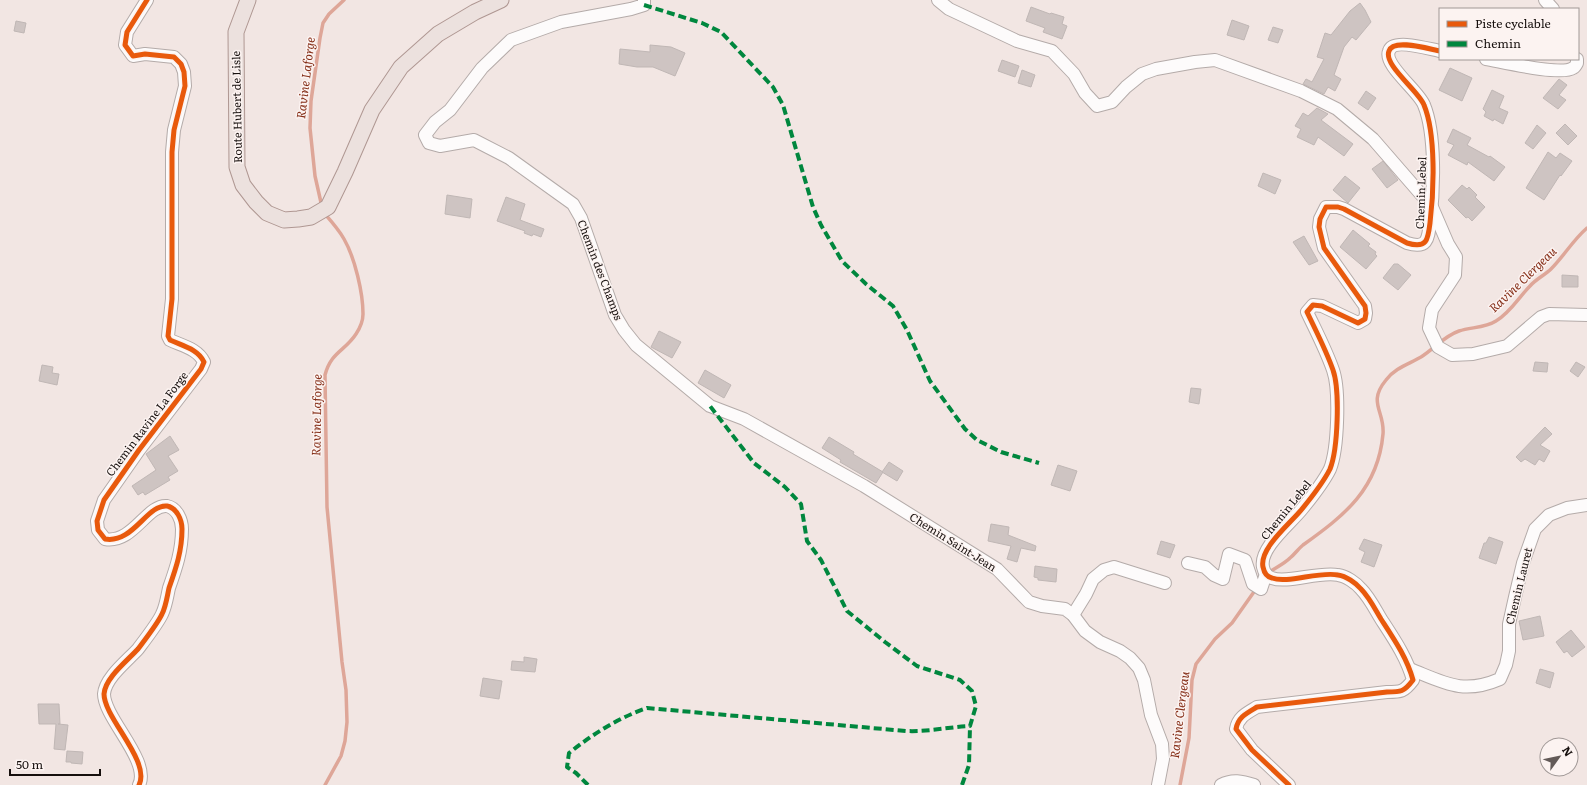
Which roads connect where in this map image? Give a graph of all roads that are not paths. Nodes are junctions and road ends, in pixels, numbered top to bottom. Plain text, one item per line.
1 (147, 0) edge
2 (248, 0) edge
3 (501, 0) edge
4 (644, 0) edge
5 (938, 0) edge
6 (1545, 0) edge
7 (1552, 8) edge
8 (1439, 51) edge
9 (1492, 60) edge
10 (1577, 60) edge
11 (1432, 207) junction
12 (1587, 315) edge
13 (710, 406) joint
14 (1587, 505) edge
15 (1188, 564) dead end
16 (1266, 574) junction
17 (1165, 582) dead end
18 (1073, 615) junction
19 (1410, 669) junction
20 (139, 785) edge
21 (1158, 785) edge
22 (1221, 785) edge
23 (1254, 785) edge
24 (1289, 785) edge

1 - 20 street, Chemin Ravine La Forge
2 - 3 main road, Route Hubert de Lisle
4 - 13 street, Chemin des Champs
5 - 11 street
6 - 7 street
8 - 11 street, Chemin Lebel
9 - 10 street
11 - 12 street
11 - 16 street, Chemin Lebel
13 - 18 street, Chemin Saint-Jean
14 - 19 street, Chemin Lauret
15 - 16 street
16 - 19 street
17 - 18 street
18 - 21 street
19 - 24 street
22 - 23 street

